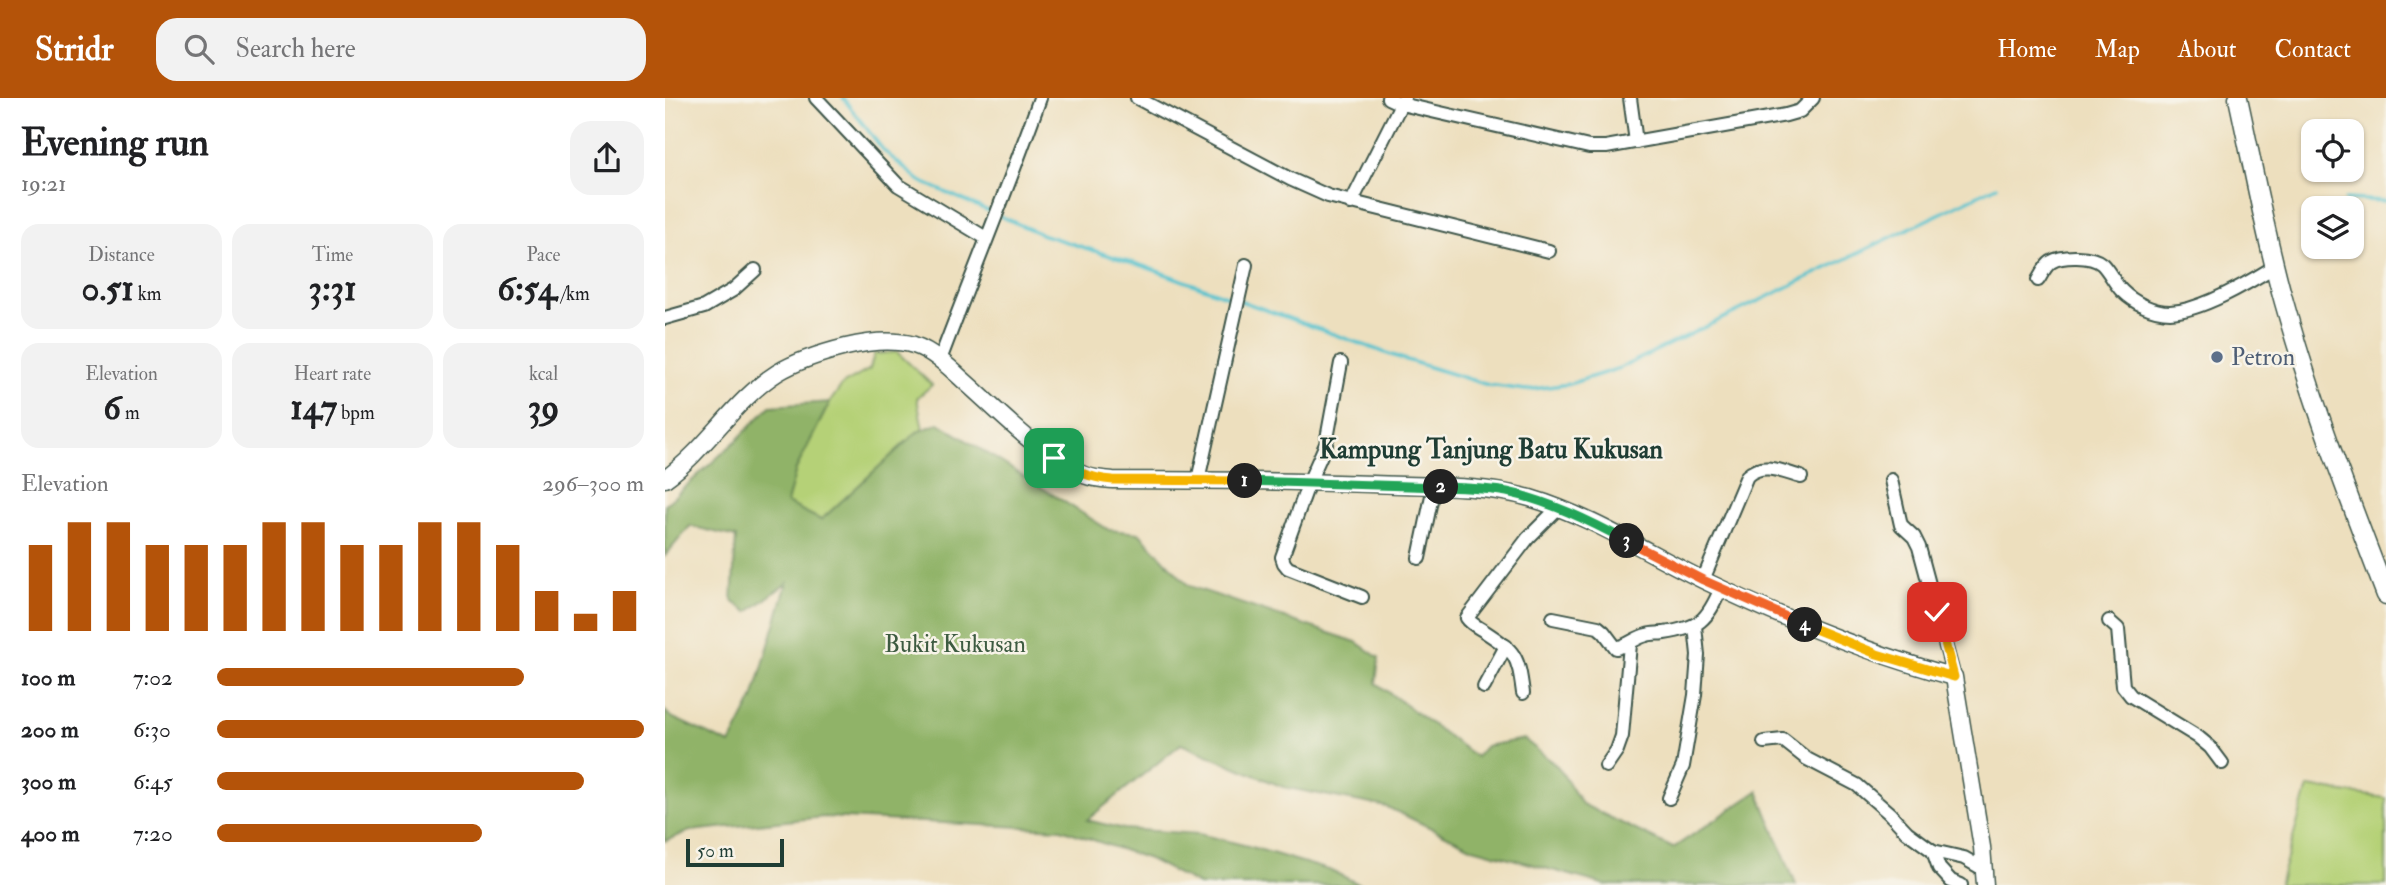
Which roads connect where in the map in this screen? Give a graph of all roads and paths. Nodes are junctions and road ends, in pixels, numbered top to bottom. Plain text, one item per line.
1 (816, 98) edge
2 (1040, 98) edge
3 (1137, 98) edge
4 (1388, 98) edge
5 (1630, 98) edge
6 (1812, 98) edge
7 (2238, 98) edge
8 (1403, 101) edge
9 (1636, 142) junction
10 (1351, 203) junction
11 (988, 235) junction
12 (1549, 251) dead end
13 (1247, 265) dead end
14 (2274, 267) junction
15 (755, 270) dead end
16 (2038, 280) dead end
17 (665, 318) edge
18 (940, 360) junction
19 (1342, 363) dead end
20 (1801, 477) dead end
21 (665, 479) edge
22 (1198, 480) junction
23 (1891, 480) dead end
24 (1309, 482) junction
25 (1434, 486) junction
26 (1558, 508) junction
27 (1419, 558) dead end
28 (1703, 580) junction
29 (1721, 588) junction
30 (2386, 595) edge
31 (1362, 597) dead end
32 (1553, 618) dead end
33 (2109, 621) dead end
34 (1695, 626) junction
35 (1630, 644) junction
36 (1506, 646) junction
37 (1954, 677) junction
38 (1484, 687) dead end
39 (1523, 694) dead end
40 (1764, 742) dead end
41 (2223, 763) dead end
42 (1606, 766) dead end
43 (1669, 798) dead end
44 (1933, 851) junction
45 (1985, 878) edge
46 (1961, 885) edge

1 - 11 street
2 - 11 street
3 - 10 street
4 - 8 street
5 - 9 street
6 - 9 street
7 - 14 main road
8 - 9 street
8 - 10 street
10 - 12 street
11 - 18 street
13 - 22 street
14 - 16 street
14 - 30 main road
15 - 17 street
18 - 21 street
18 - 22 street
19 - 24 street
20 - 28 street
22 - 24 street
23 - 37 street
24 - 25 street
24 - 31 street
25 - 26 street
25 - 27 street
26 - 28 street
26 - 36 street
28 - 29 street
29 - 34 street
29 - 37 street
32 - 35 street
33 - 41 street
34 - 35 street
34 - 43 street
35 - 42 street
36 - 38 street
36 - 39 street
37 - 45 street
40 - 44 street
44 - 45 street
44 - 46 street

